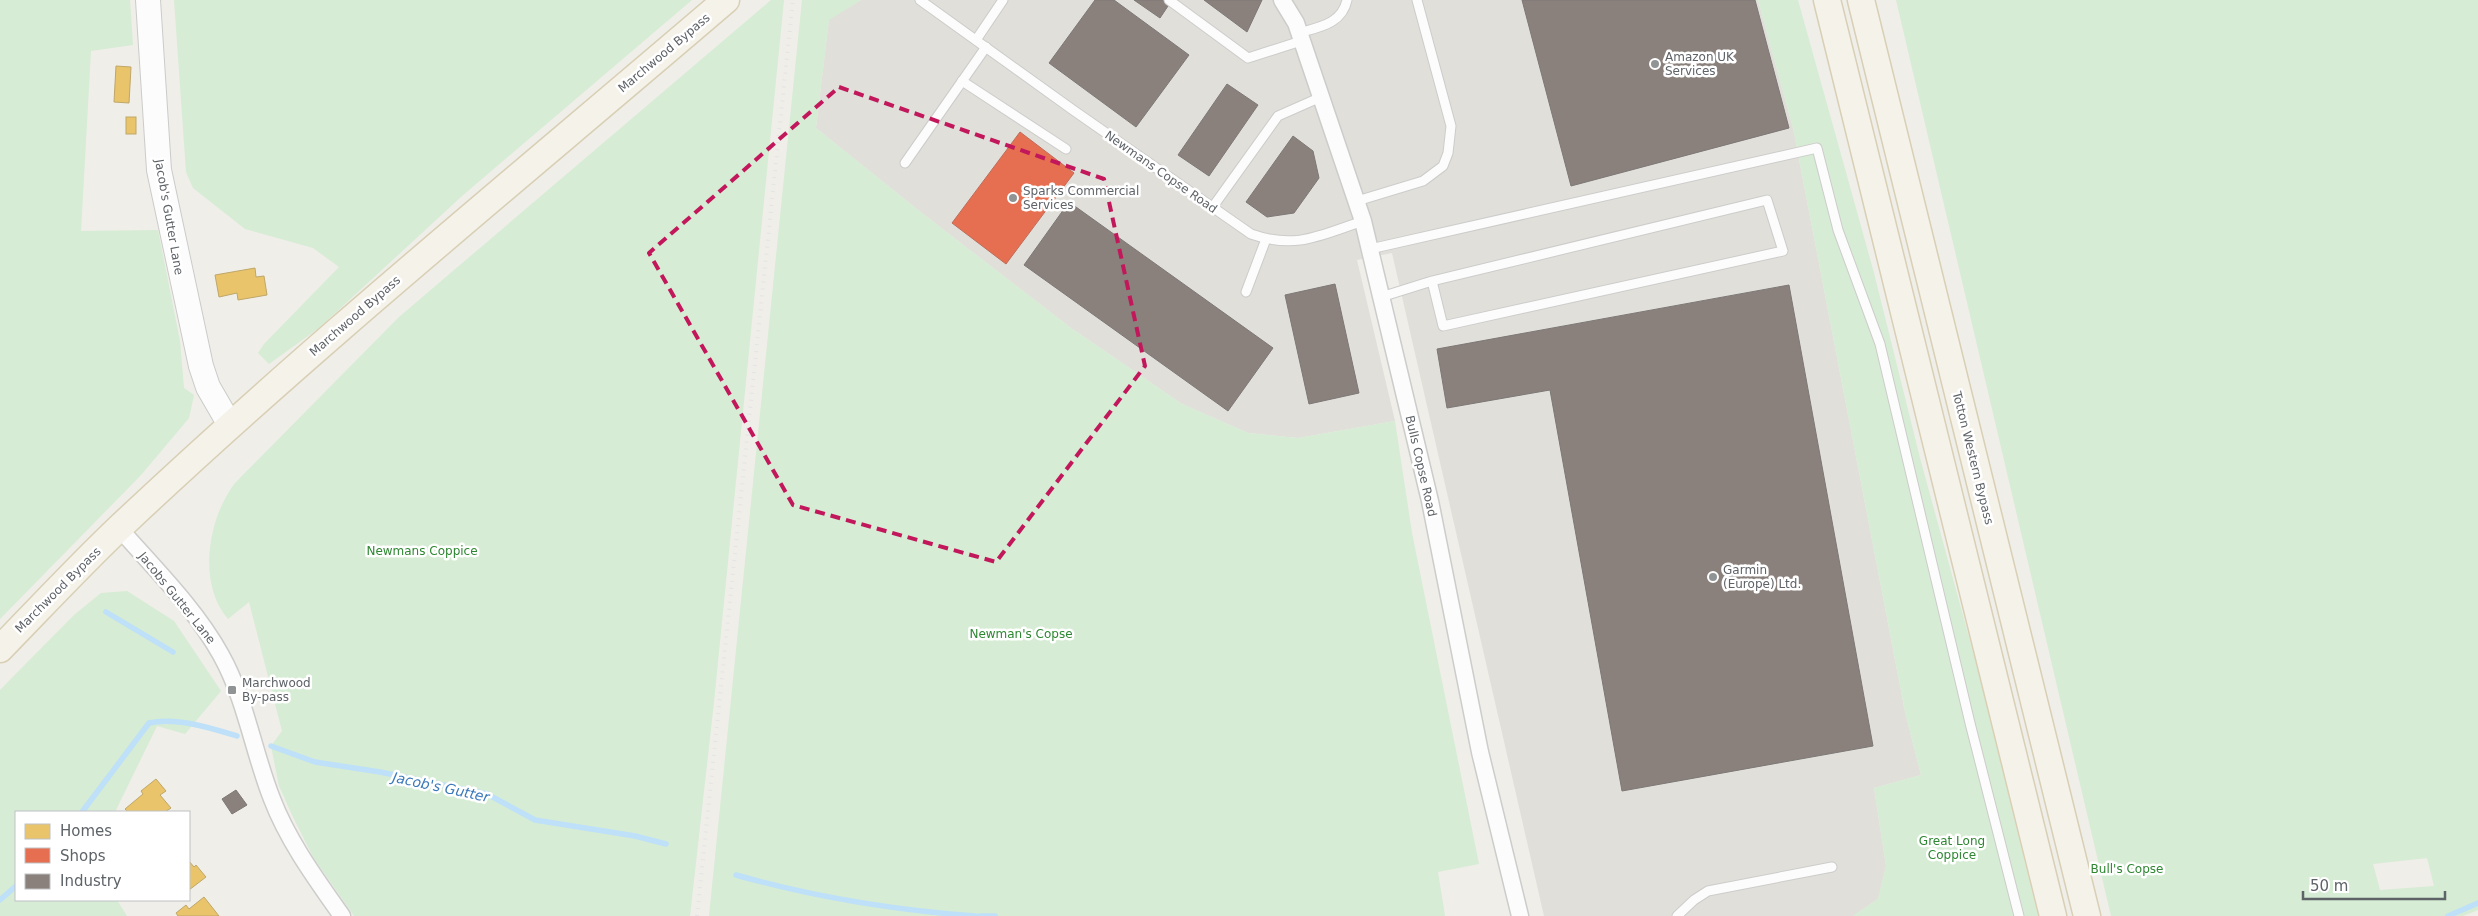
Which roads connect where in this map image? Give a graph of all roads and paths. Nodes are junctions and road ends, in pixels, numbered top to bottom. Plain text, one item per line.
1 (148, 0) edge
2 (726, 0) edge
3 (920, 0) edge
4 (1003, 0) edge
5 (1169, 0) edge
6 (1282, 0) edge
7 (1295, 0) edge
8 (1347, 0) edge
9 (1417, 0) edge
10 (1827, 0) edge
11 (1861, 0) edge
12 (1299, 32) junction
13 (976, 40) junction
14 (986, 47) junction
15 (962, 81) junction
16 (1321, 97) junction
17 (1066, 149) dead end
18 (905, 162) dead end
19 (1357, 201) junction
20 (1212, 208) junction
21 (1364, 221) junction
22 (1266, 239) junction
23 (1370, 249) junction
24 (1432, 281) junction
25 (1246, 292) dead end
26 (1381, 297) junction
27 (230, 425) junction
28 (119, 528) junction
29 (0, 649) edge
30 (1832, 867) dead end
31 (342, 916) edge
32 (1520, 916) edge
33 (1677, 916) edge
34 (2019, 916) edge
35 (2053, 916) edge
36 (2087, 916) edge

1 - 27 street, Jacob's Gutter Lane
2 - 27 main road, Marchwood Bypass
3 - 13 lane, Newmans Copse Road
4 - 13 lane
5 - 12 lane
6 - 12 street, Bulls Copse Road
7 - 12 street, Bulls Copse Road
8 - 12 lane
9 - 19 lane
10 - 35 main road
11 - 36 main road, Totton Western Bypass
12 - 16 street, Bulls Copse Road
13 - 14 lane, Newmans Copse Road
14 - 15 lane
14 - 20 lane, Newmans Copse Road
15 - 17 lane
15 - 18 lane
16 - 19 street, Bulls Copse Road
16 - 20 lane
19 - 21 street, Bulls Copse Road
20 - 22 lane, Newmans Copse Road
21 - 22 lane, Newmans Copse Road
21 - 23 street, Bulls Copse Road
22 - 25 lane
23 - 26 street, Bulls Copse Road
23 - 34 lane
24 - 24 lane
24 - 26 lane
26 - 32 street, Bulls Copse Road
27 - 28 main road, Marchwood Bypass
28 - 29 main road, Marchwood Bypass
28 - 31 street, Jacobs Gutter Lane
30 - 33 lane

